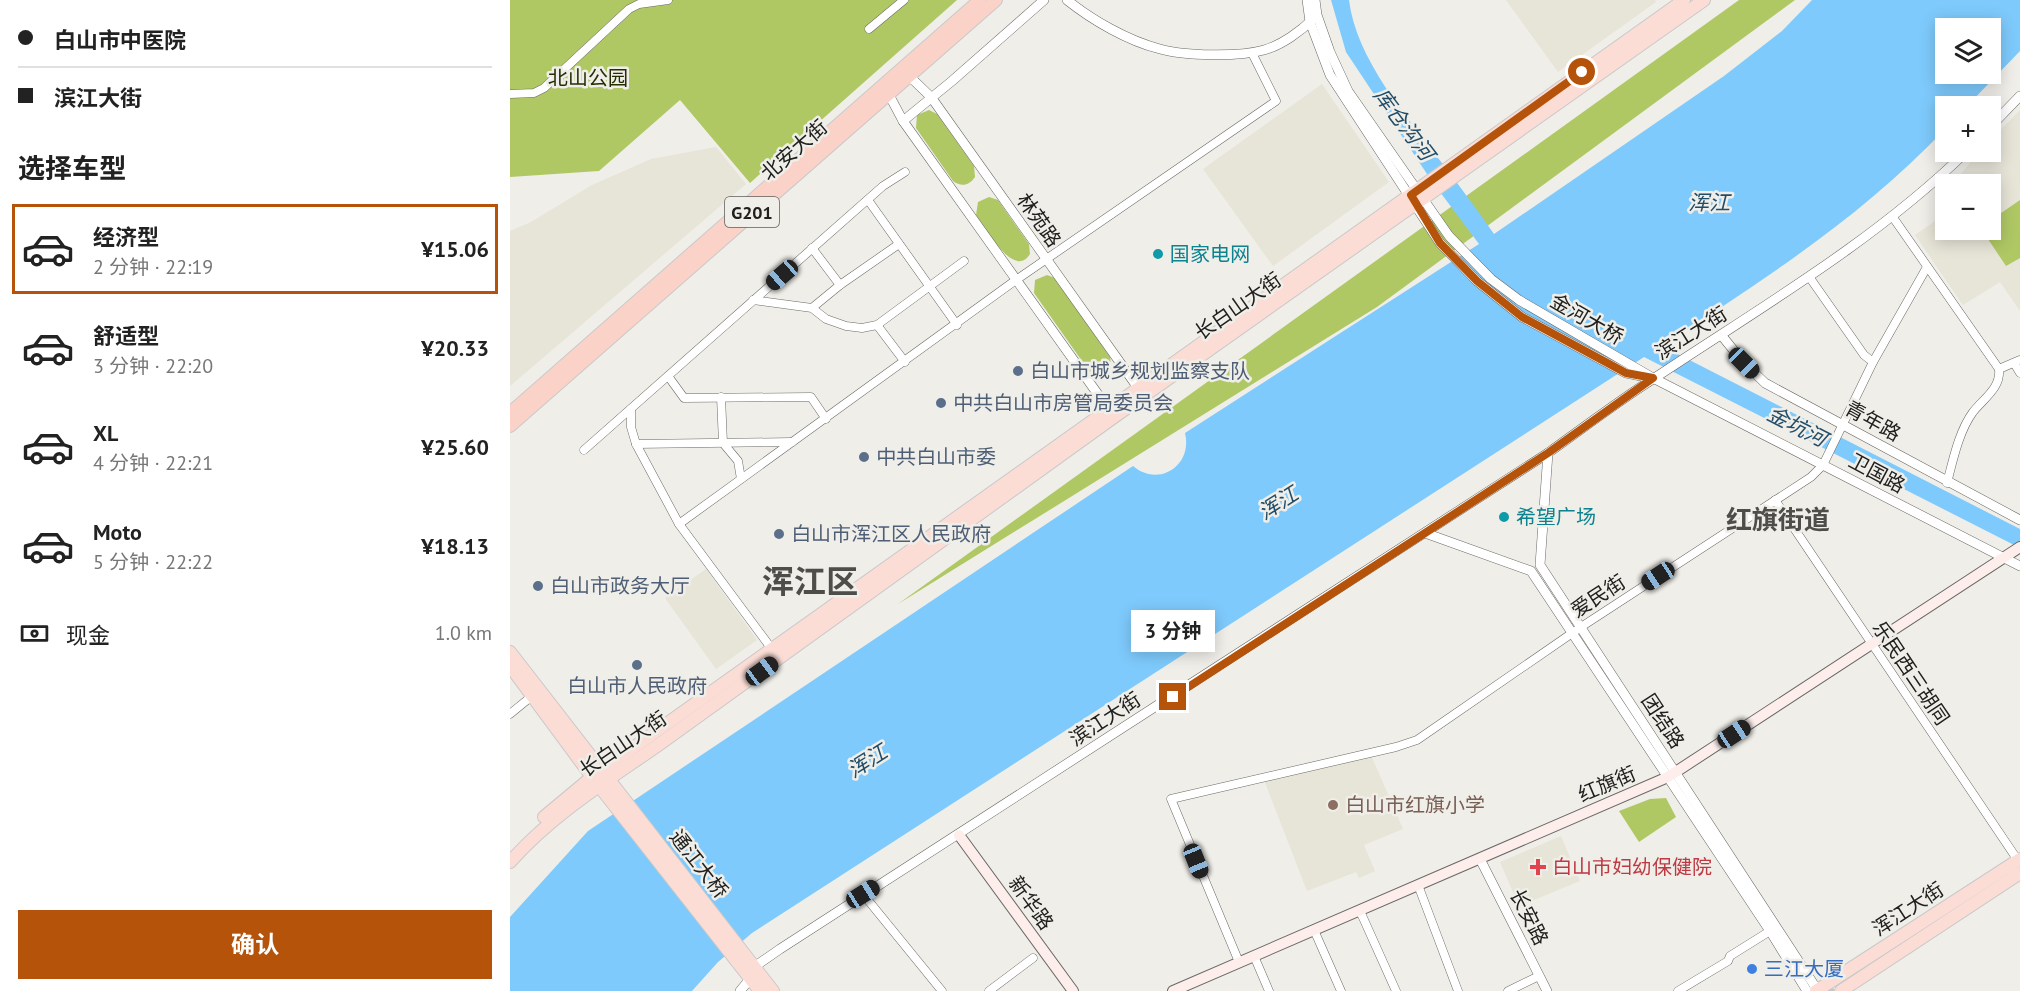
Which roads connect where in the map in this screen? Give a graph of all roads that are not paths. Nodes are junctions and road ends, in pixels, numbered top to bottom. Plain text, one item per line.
1 (668, 0) edge
2 (904, 0) edge
3 (980, 0) edge
4 (996, 0) edge
5 (1044, 0) edge
6 (1067, 0) edge
7 (1307, 0) edge
8 (1315, 0) edge
9 (1684, 0) edge
10 (1704, 0) edge
11 (1314, 18) junction
12 (869, 29) dead end
13 (1252, 52) junction
14 (905, 71) junction
15 (885, 88) junction
16 (510, 94) edge
17 (2020, 96) edge
18 (931, 98) junction
19 (2001, 116) edge
20 (903, 121) junction
21 (1955, 162) edge
22 (905, 172) dead end
23 (1450, 173) junction
24 (1417, 197) junction
25 (868, 200) junction
26 (1893, 216) junction
27 (899, 244) junction
28 (812, 248) junction
29 (1045, 260) junction
30 (964, 261) dead end
31 (1927, 267) junction
32 (1810, 278) junction
33 (1016, 280) junction
34 (840, 285) junction
35 (930, 286) junction
36 (753, 300) junction
37 (812, 308) junction
38 (877, 325) junction
39 (957, 325) junction
40 (1722, 336) junction
41 (2017, 361) edge
42 (905, 362) junction
43 (1873, 362) junction
44 (1999, 369) junction
45 (2020, 373) edge
46 (668, 376) junction
47 (1653, 378) junction
48 (1141, 393) junction
49 (721, 398) junction
50 (632, 409) junction
51 (510, 413) edge
52 (1112, 413) junction
53 (826, 419) junction
54 (510, 426) edge
55 (1840, 427) junction
56 (723, 442) junction
57 (792, 442) junction
58 (636, 444) junction
59 (584, 450) dead end
60 (1548, 453) junction
61 (1825, 461) junction
62 (741, 479) junction
63 (1947, 483) junction
64 (1775, 500) junction
65 (2020, 520) edge
66 (679, 524) junction
67 (1425, 533) junction
68 (2012, 552) edge
69 (1540, 565) junction
70 (2020, 566) edge
71 (1531, 571) junction
72 (1577, 630) junction
73 (1872, 644) junction
74 (510, 652) edge
75 (776, 654) junction
76 (510, 666) edge
77 (532, 696) junction
78 (510, 714) edge
79 (1672, 775) junction
80 (600, 778) junction
81 (959, 836) junction
82 (510, 850) edge
83 (1480, 859) junction
84 (510, 862) edge
85 (2020, 864) edge
86 (1418, 885) junction
87 (863, 894) junction
88 (1360, 910) junction
89 (1314, 930) junction
90 (1770, 930) junction
91 (1254, 956) junction
92 (1033, 958) dead end
93 (1239, 962) junction
94 (748, 967) junction
95 (1539, 976) junction
96 (1198, 986) edge
97 (740, 991) edge
98 (760, 991) edge
99 (773, 991) edge
100 (942, 991) edge
101 (989, 991) edge
102 (1074, 991) edge
103 (1173, 991) edge
104 (1269, 991) edge
105 (1341, 991) edge
106 (1396, 991) edge
107 (1458, 991) edge
108 (1508, 991) edge
109 (1547, 991) edge
110 (1678, 991) edge
111 (1807, 991) edge
112 (1817, 991) edge
113 (1841, 991) edge

1 - 16 street
2 - 12 street
3 - 14 highway, 北安大街 / G201
4 - 14 highway, 北安大街 / G201
5 - 18 street
6 - 13 street
7 - 11 street
8 - 11 street
9 - 23 main road, 长白山大街
10 - 23 main road, 长白山大街
11 - 13 street
11 - 24 street
13 - 29 street
14 - 15 highway, 北安大街 / G201
14 - 18 street, 林苑路
15 - 20 street
15 - 51 highway, 北安大街 / G201
15 - 54 highway, 北安大街 / G201
17 - 19 street
18 - 20 street
18 - 29 street, 林苑路
20 - 33 street
21 - 26 street, 滨江大街
22 - 25 street
23 - 24 main road, 长白山大街
24 - 47 street, 金河大桥
24 - 47 street, 金河大桥
24 - 48 main road, 长白山大街
25 - 27 street
25 - 28 street
26 - 31 street
26 - 32 street, 滨江大街
27 - 34 street
27 - 35 street
28 - 34 street
28 - 36 street
29 - 33 street
29 - 48 street, 林苑路
30 - 35 street
31 - 43 street, 爱民街
31 - 44 street
32 - 40 street, 滨江大街
32 - 43 street
33 - 39 street
33 - 52 street
34 - 37 street
35 - 38 street
35 - 39 street
36 - 37 street
36 - 46 street
37 - 38 street
38 - 42 street
39 - 42 street
40 - 47 street, 滨江大街
40 - 55 street, 青年路
41 - 44 street
41 - 45 street
42 - 53 street
43 - 55 street, 爱民街
44 - 63 street
46 - 49 street
46 - 50 street
47 - 60 street, 滨江大街
47 - 61 street, 卫国路
48 - 52 main road, 长白山大街
49 - 53 street
49 - 56 street
50 - 58 street
50 - 59 street
52 - 75 main road, 长白山大街
53 - 57 street
55 - 61 street, 爱民街
55 - 63 street, 青年路
56 - 57 street
56 - 58 street
56 - 62 street
57 - 62 street
58 - 66 street
60 - 67 street, 滨江大街
60 - 69 street
61 - 64 street, 爱民街
61 - 68 street, 卫国路
62 - 66 street
63 - 65 street, 青年路
64 - 72 street, 爱民街
64 - 73 street, 乐民西三胡同
66 - 75 street
67 - 71 street
67 - 81 street, 滨江大街
68 - 70 street, 卫国路
68 - 73 main road, 红旗街
69 - 71 street
69 - 72 street, 团结路
71 - 72 street, 团结路
72 - 79 street, 团结路
72 - 93 street, 爱民街
73 - 79 main road, 红旗街
73 - 85 street, 乐民西三胡同
74 - 80 main road
75 - 80 main road, 长白山大街
76 - 77 main road
77 - 78 street
77 - 80 main road
79 - 83 main road, 红旗街
79 - 90 street, 团结路
79 - 112 street, 团结路
80 - 82 main road, 长白山大街
80 - 84 main road, 长白山大街
80 - 94 main road, 通江大桥
81 - 87 street, 滨江大街
81 - 102 main road, 新华路
83 - 86 main road, 红旗街
83 - 95 street, 长安路
85 - 112 main road, 浑江大街
85 - 113 main road, 浑江大街
86 - 88 main road, 红旗街
86 - 107 street
87 - 94 street, 滨江大街
87 - 100 street
88 - 89 main road, 红旗街
88 - 106 street
89 - 91 main road, 红旗街
89 - 105 street
90 - 110 street
90 - 111 street, 团结路
91 - 93 main road, 红旗街
91 - 104 street
92 - 101 street
93 - 96 main road, 红旗街
94 - 97 street, 滨江大街
94 - 98 main road
94 - 99 main road
95 - 108 street
95 - 109 street, 长安路
96 - 103 main road, 红旗街

